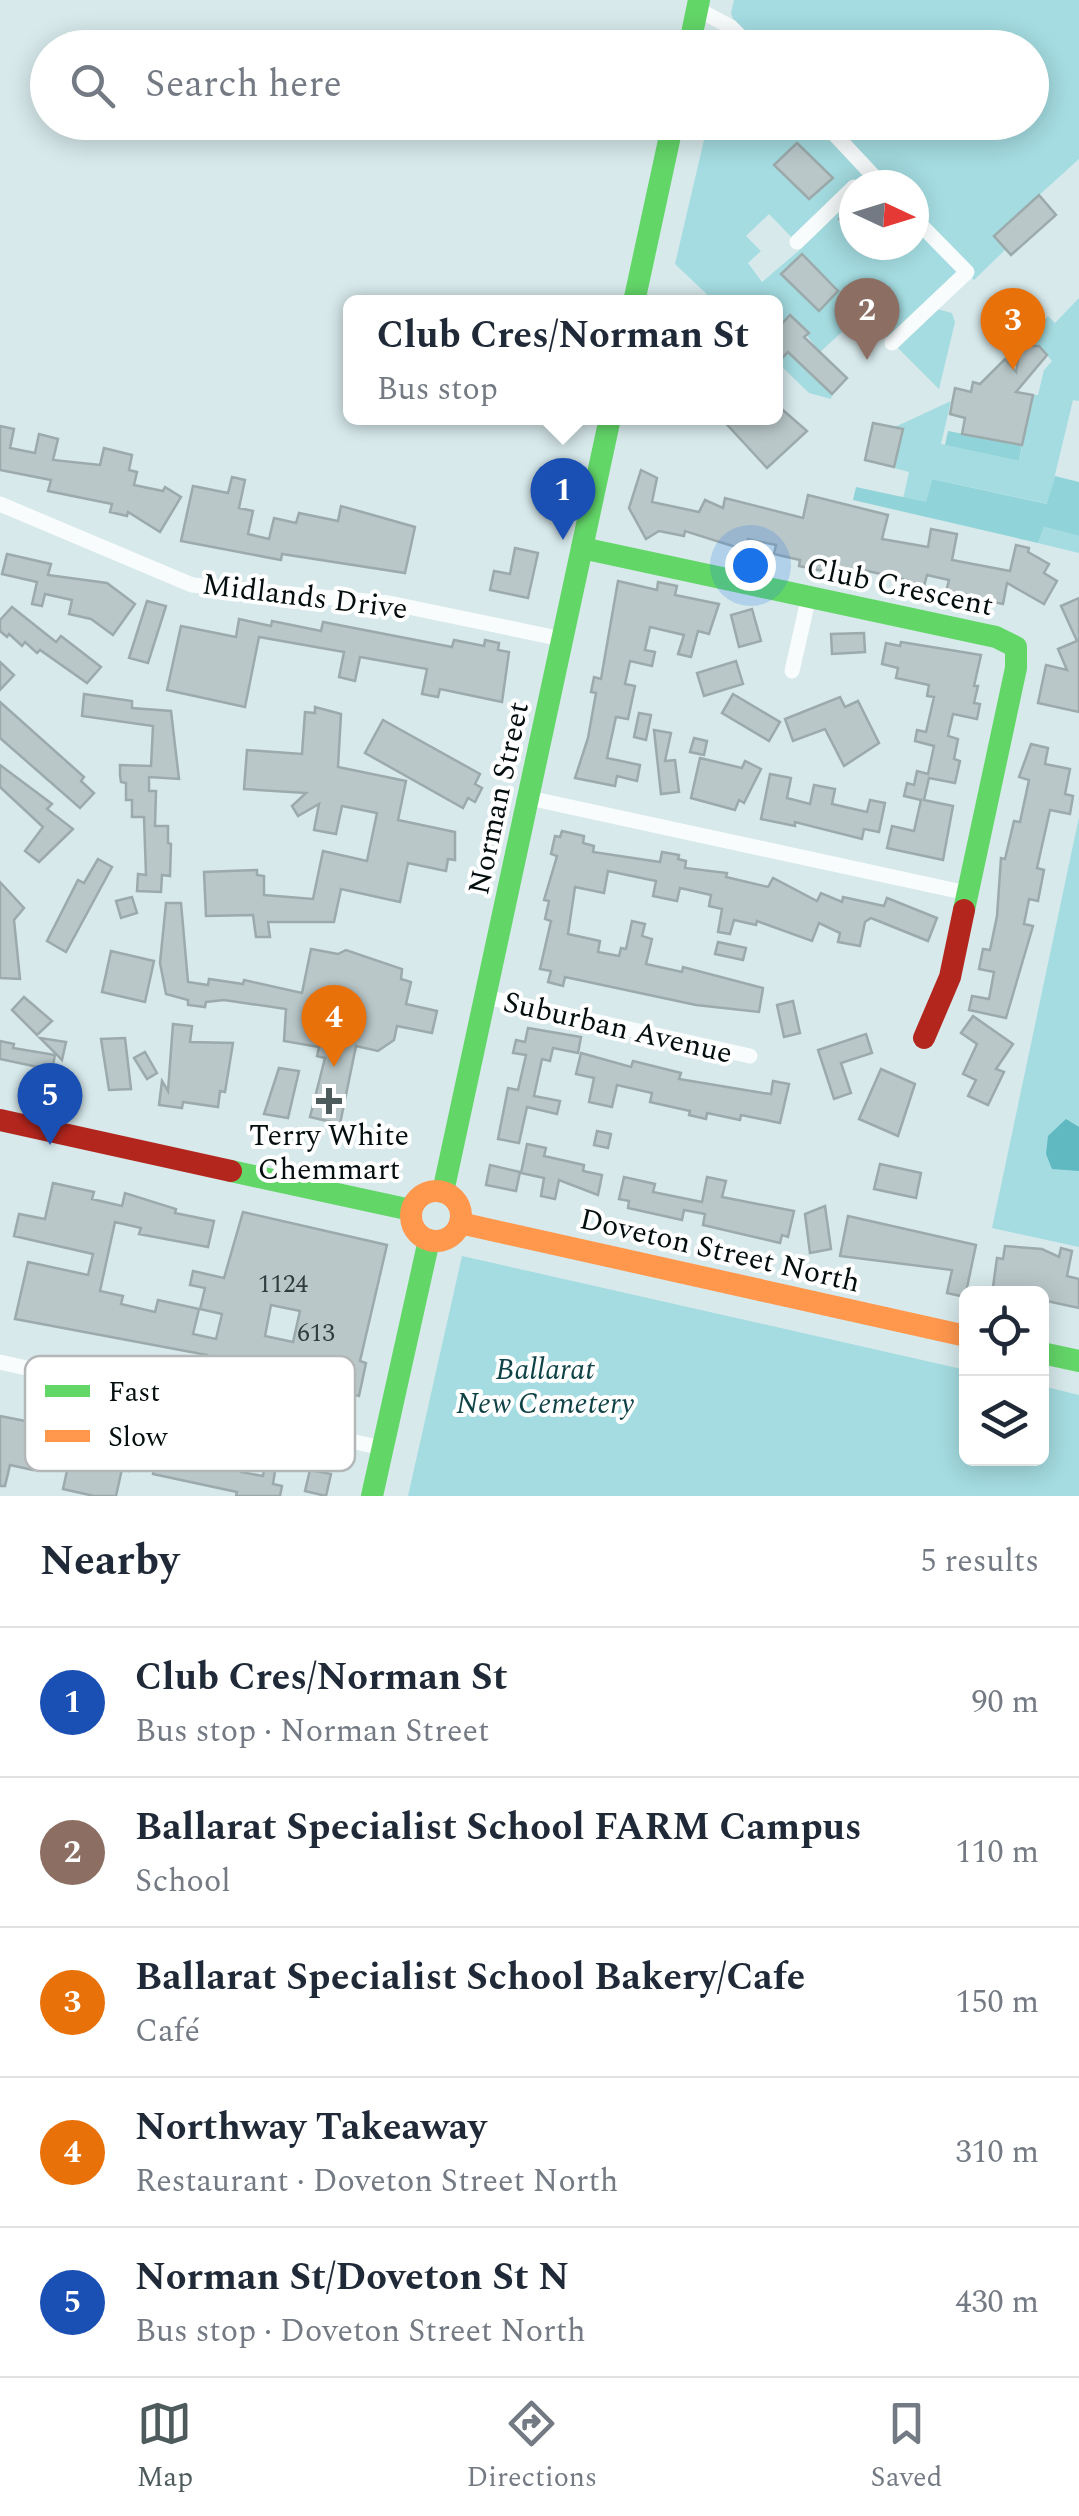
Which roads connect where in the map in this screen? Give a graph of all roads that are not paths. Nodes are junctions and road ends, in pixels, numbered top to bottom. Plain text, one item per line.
1 (698, 4) edge
2 (693, 30) edge
3 (736, 30) edge
4 (669, 140) edge
5 (840, 140) edge
6 (868, 170) edge
7 (839, 201) edge
8 (929, 233) edge
9 (797, 242) dead end
10 (636, 295) edge
11 (892, 343) dead end
12 (608, 425) edge
13 (0, 504) edge
14 (582, 548) junction
15 (809, 596) junction
16 (562, 638) junction
17 (792, 671) dead end
18 (529, 798) junction
19 (968, 893) junction
20 (486, 997) junction
21 (924, 1038) dead end
22 (750, 1056) dead end
23 (0, 1120) edge
24 (443, 1192) junction
25 (411, 1210) junction
26 (460, 1223) junction
27 (430, 1240) junction
28 (959, 1334) edge
29 (1049, 1354) edge
30 (1079, 1361) edge
31 (0, 1362) edge
32 (25, 1368) edge
33 (355, 1442) edge
34 (382, 1448) junction
35 (372, 1496) edge

1 - 2 street
1 - 3 street
4 - 10 street
5 - 6 street
7 - 9 street
8 - 11 street
12 - 14 street, Norman Street
13 - 16 street, Midlands Drive
14 - 15 street, Club Crescent
14 - 16 street, Norman Street
15 - 17 street
15 - 19 street, Club Crescent
16 - 18 street, Norman Street
18 - 19 street
18 - 20 street, Norman Street
19 - 21 street, Club Crescent
20 - 22 street, Suburban Avenue
20 - 24 street, Norman Street
23 - 25 street
24 - 25 street
24 - 26 street
25 - 27 street
26 - 27 street
26 - 28 street, Doveton Street North
27 - 34 street
29 - 30 street
31 - 32 street
33 - 34 street
34 - 35 street

